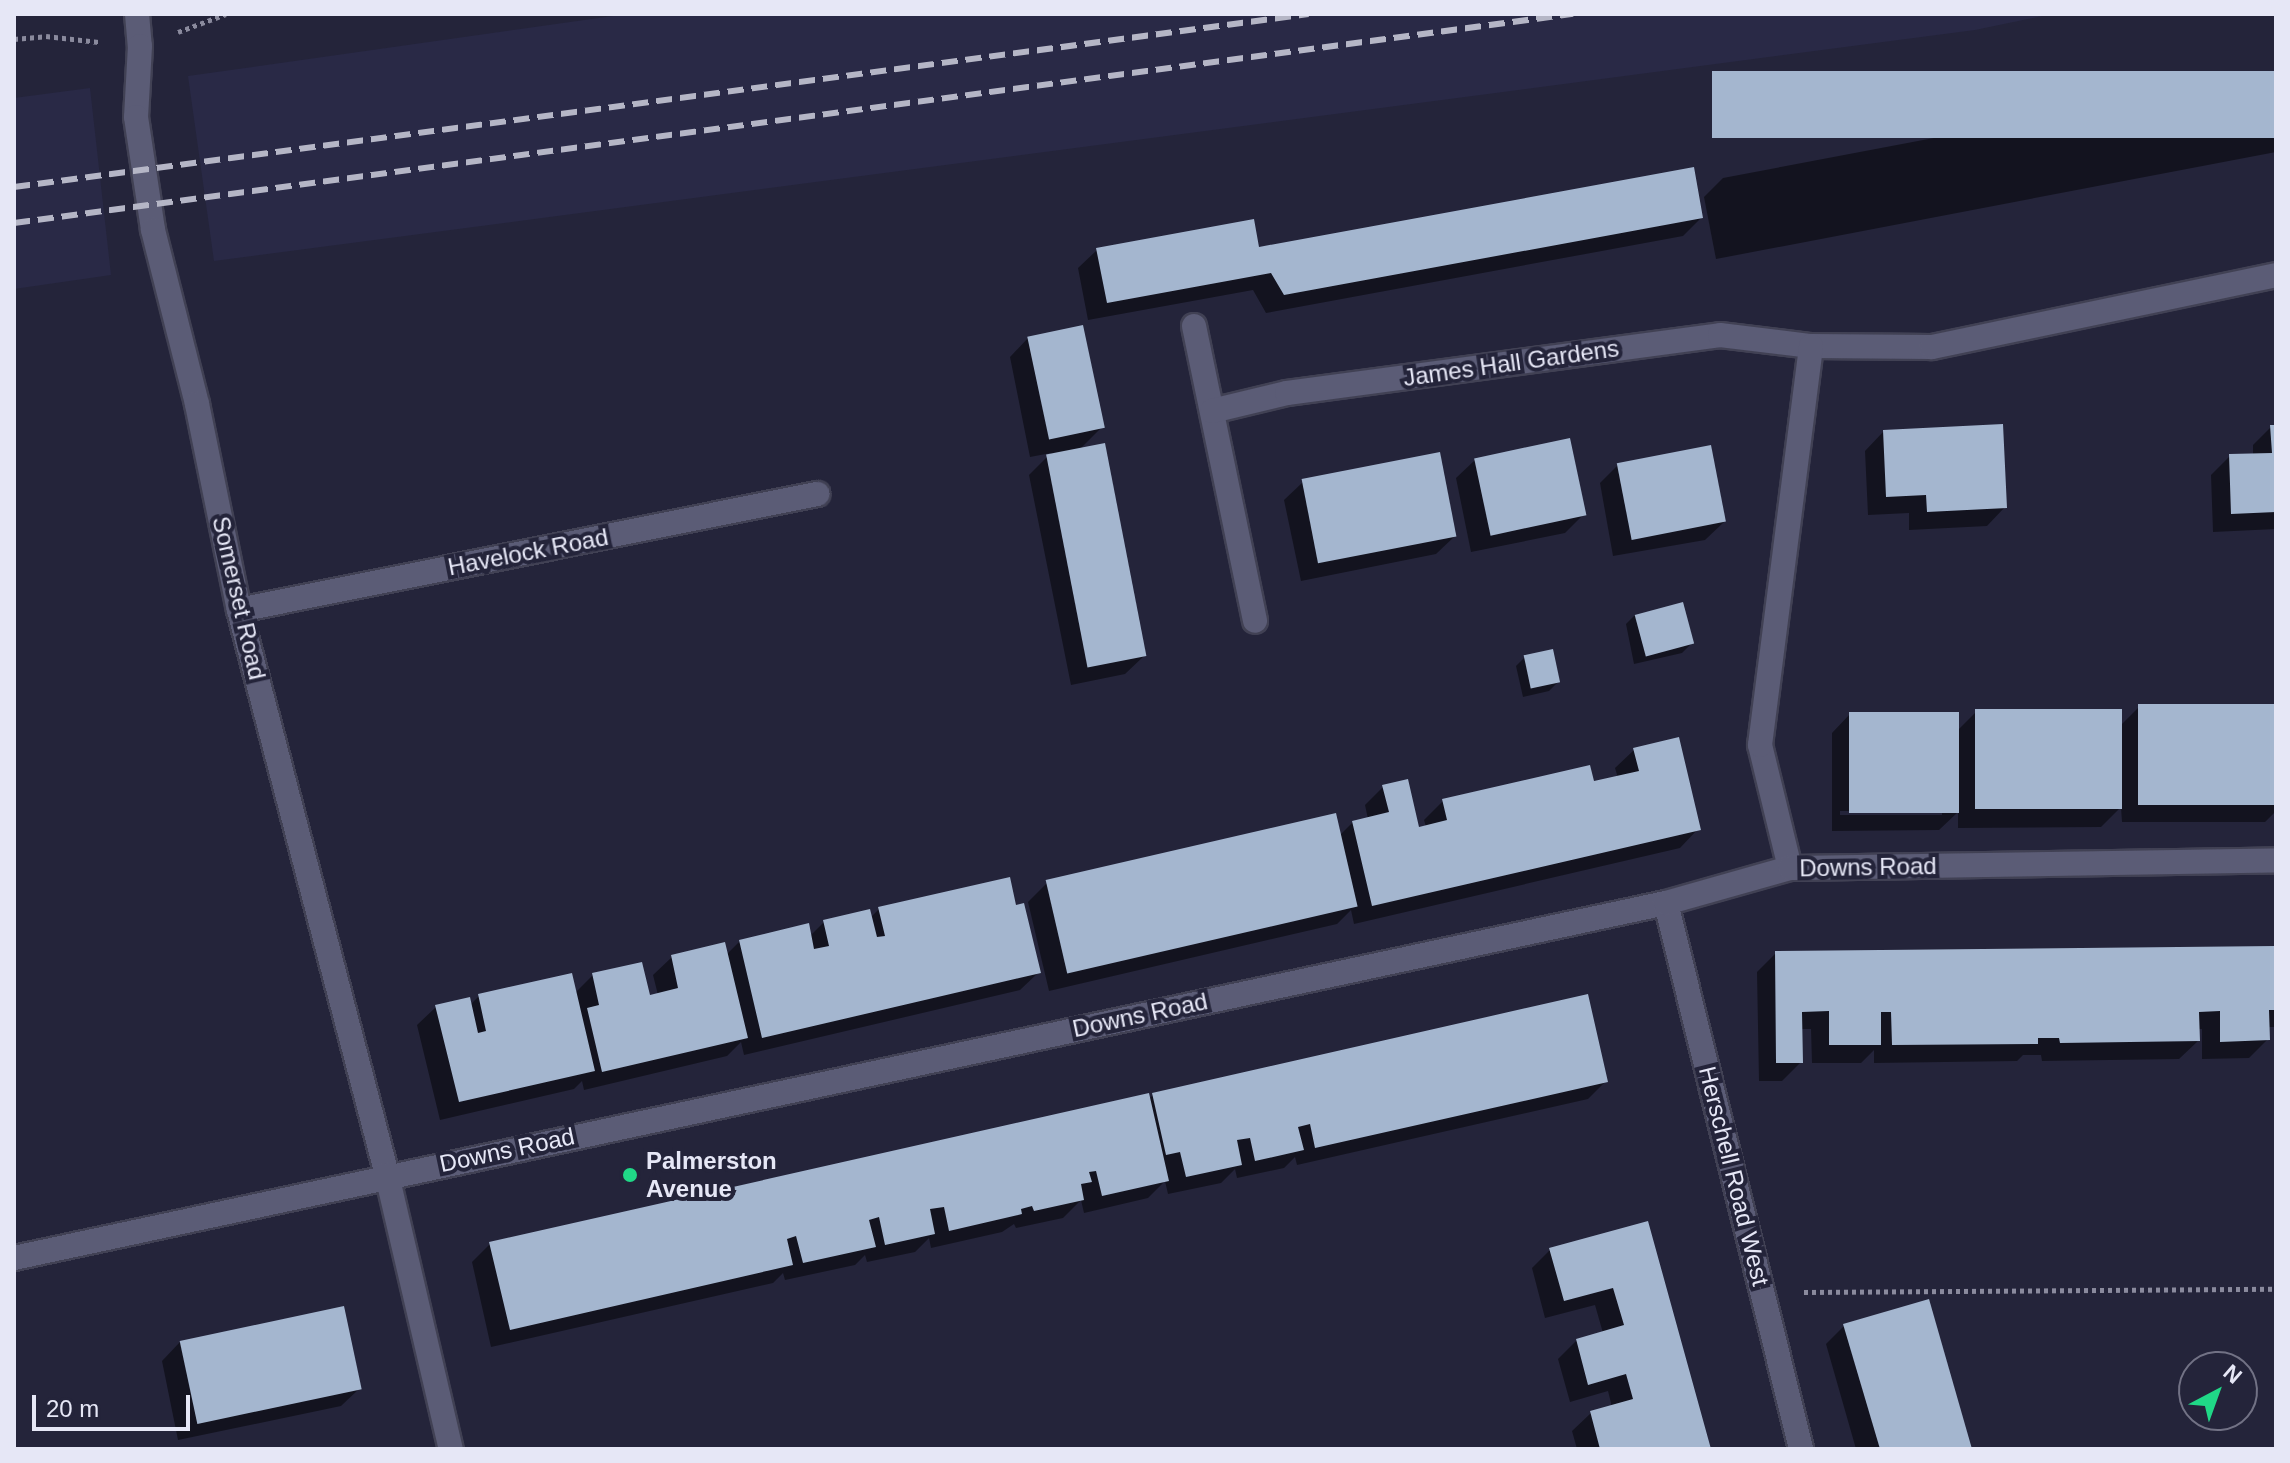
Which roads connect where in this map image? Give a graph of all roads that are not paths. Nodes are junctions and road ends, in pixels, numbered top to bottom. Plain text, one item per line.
1 (137, 14) edge
2 (2276, 275) edge
3 (1194, 326) dead end
4 (1811, 346) junction
5 (1212, 411) junction
6 (817, 494) dead end
7 (239, 610) junction
8 (1255, 621) dead end
9 (2276, 860) edge
10 (1790, 868) junction
11 (1666, 903) junction
12 (387, 1175) junction
13 (14, 1258) edge
14 (451, 1449) edge
15 (1801, 1449) edge

1 - 7 street, Somerset Road
2 - 4 street, James Hall Gardens
3 - 5 street
4 - 5 street, James Hall Gardens
4 - 10 street
5 - 8 street
6 - 7 street, Havelock Road
7 - 12 street, Somerset Road
9 - 10 street, Downs Road
10 - 11 street, Downs Road
11 - 12 street, Downs Road
11 - 15 street, Herschell Road West
12 - 13 street, Downs Road
12 - 14 street

